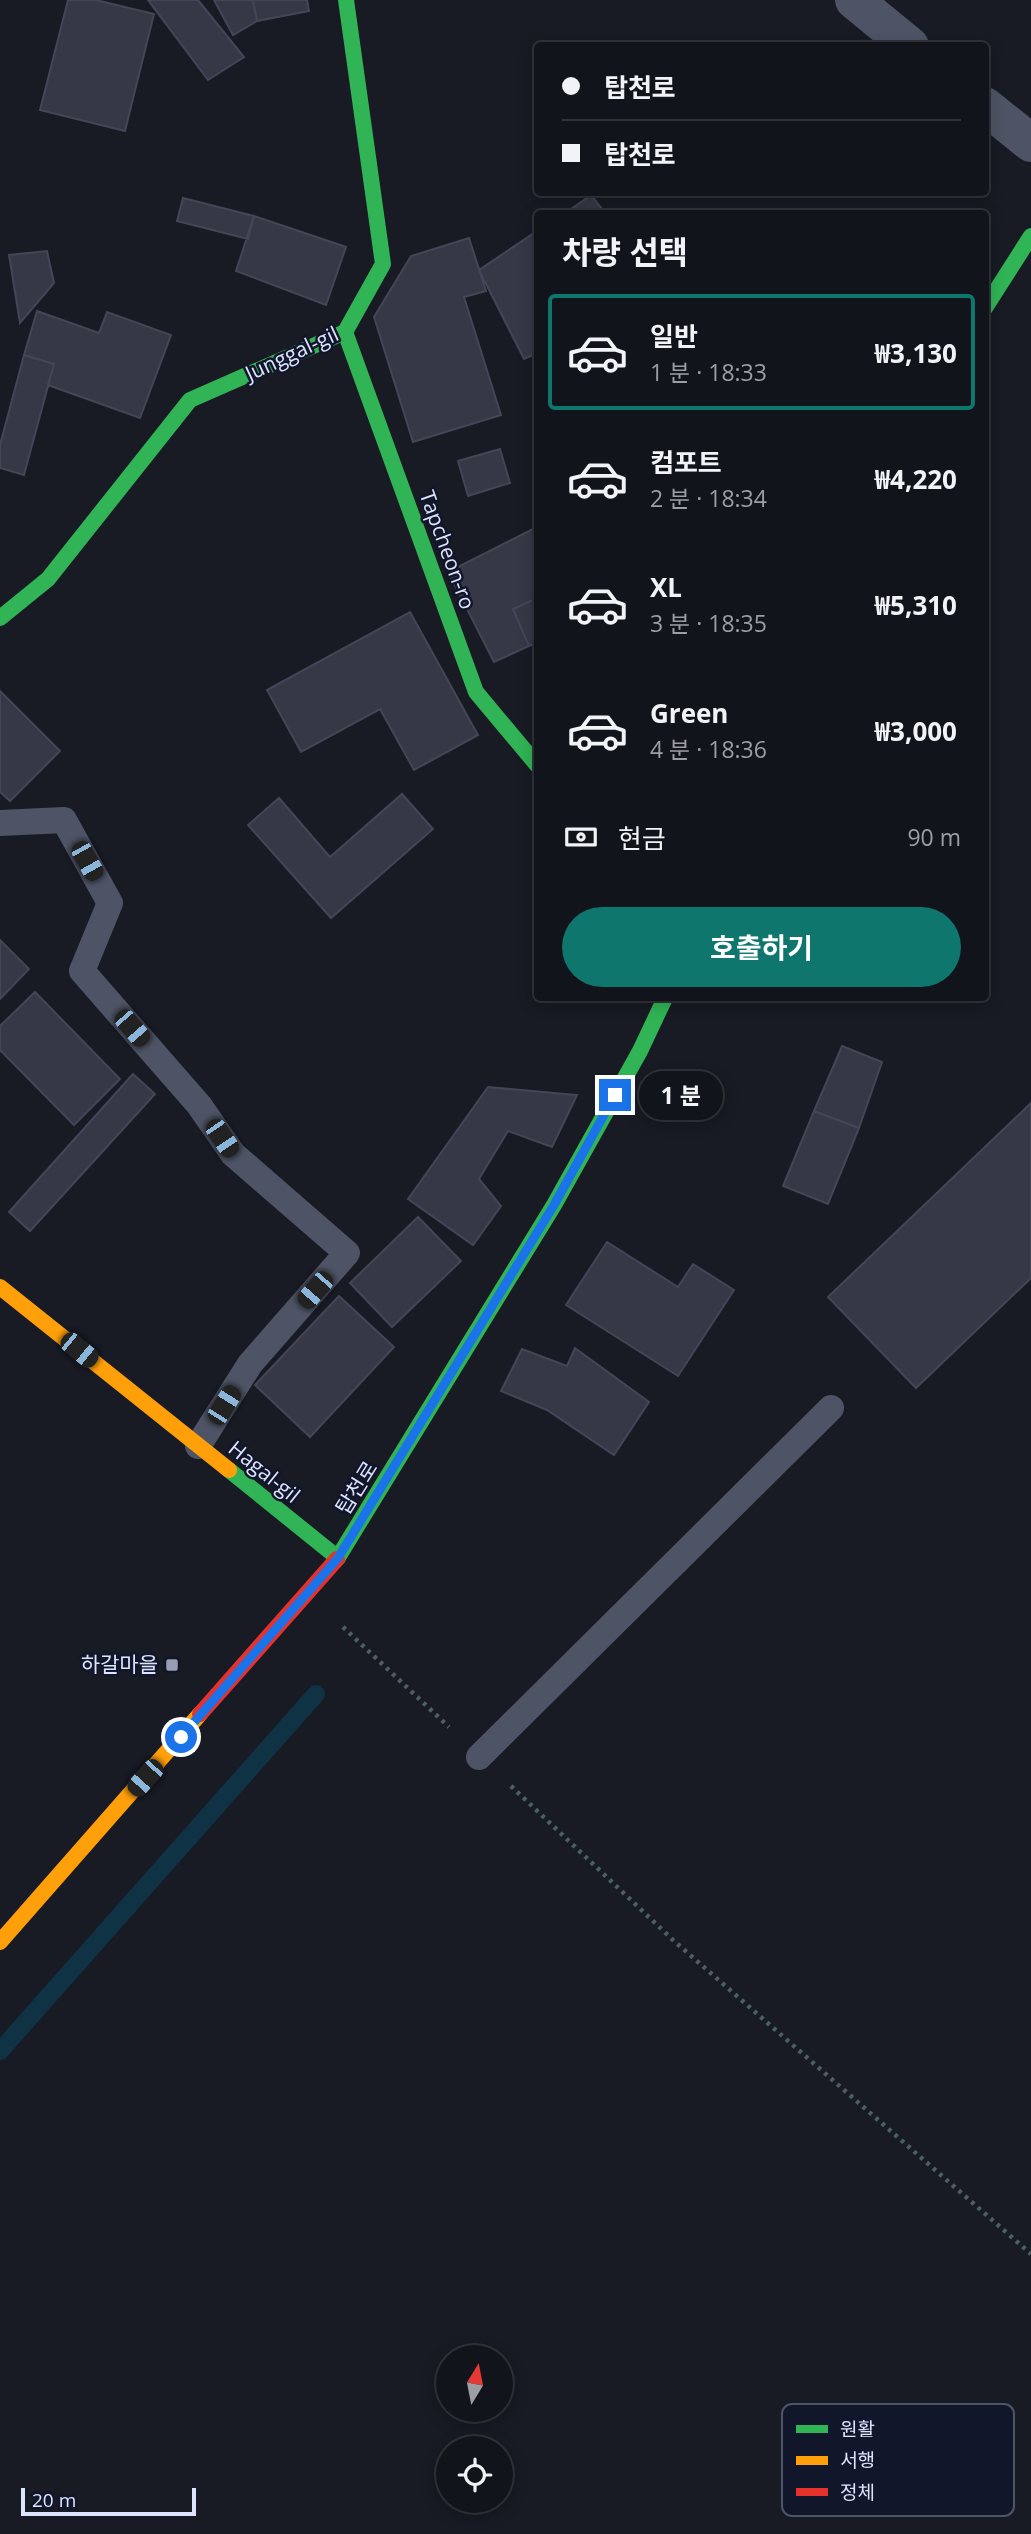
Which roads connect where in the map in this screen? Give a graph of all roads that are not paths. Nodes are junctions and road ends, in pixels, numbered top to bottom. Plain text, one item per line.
1 (346, 0) edge
2 (854, 0) edge
3 (905, 42) edge
4 (989, 109) edge
5 (1031, 143) edge
6 (1031, 236) edge
7 (989, 302) edge
8 (345, 332) junction
9 (0, 618) edge
10 (534, 761) edge
11 (0, 823) edge
12 (664, 1001) edge
13 (0, 1287) edge
14 (831, 1408) dead end
15 (198, 1446) junction
16 (338, 1558) junction
17 (479, 1757) road end
18 (0, 1942) edge

1 - 8 street, Junggal-gil
2 - 3 street
4 - 5 street
6 - 7 street
8 - 9 street, Junggal-gil
8 - 10 street, Tapcheon-ro
11 - 15 lane
12 - 16 street, 탑천로
13 - 15 street, Hagal-gil
14 - 17 lane
15 - 16 street, Hagal-gil
16 - 18 street, 탑천로

